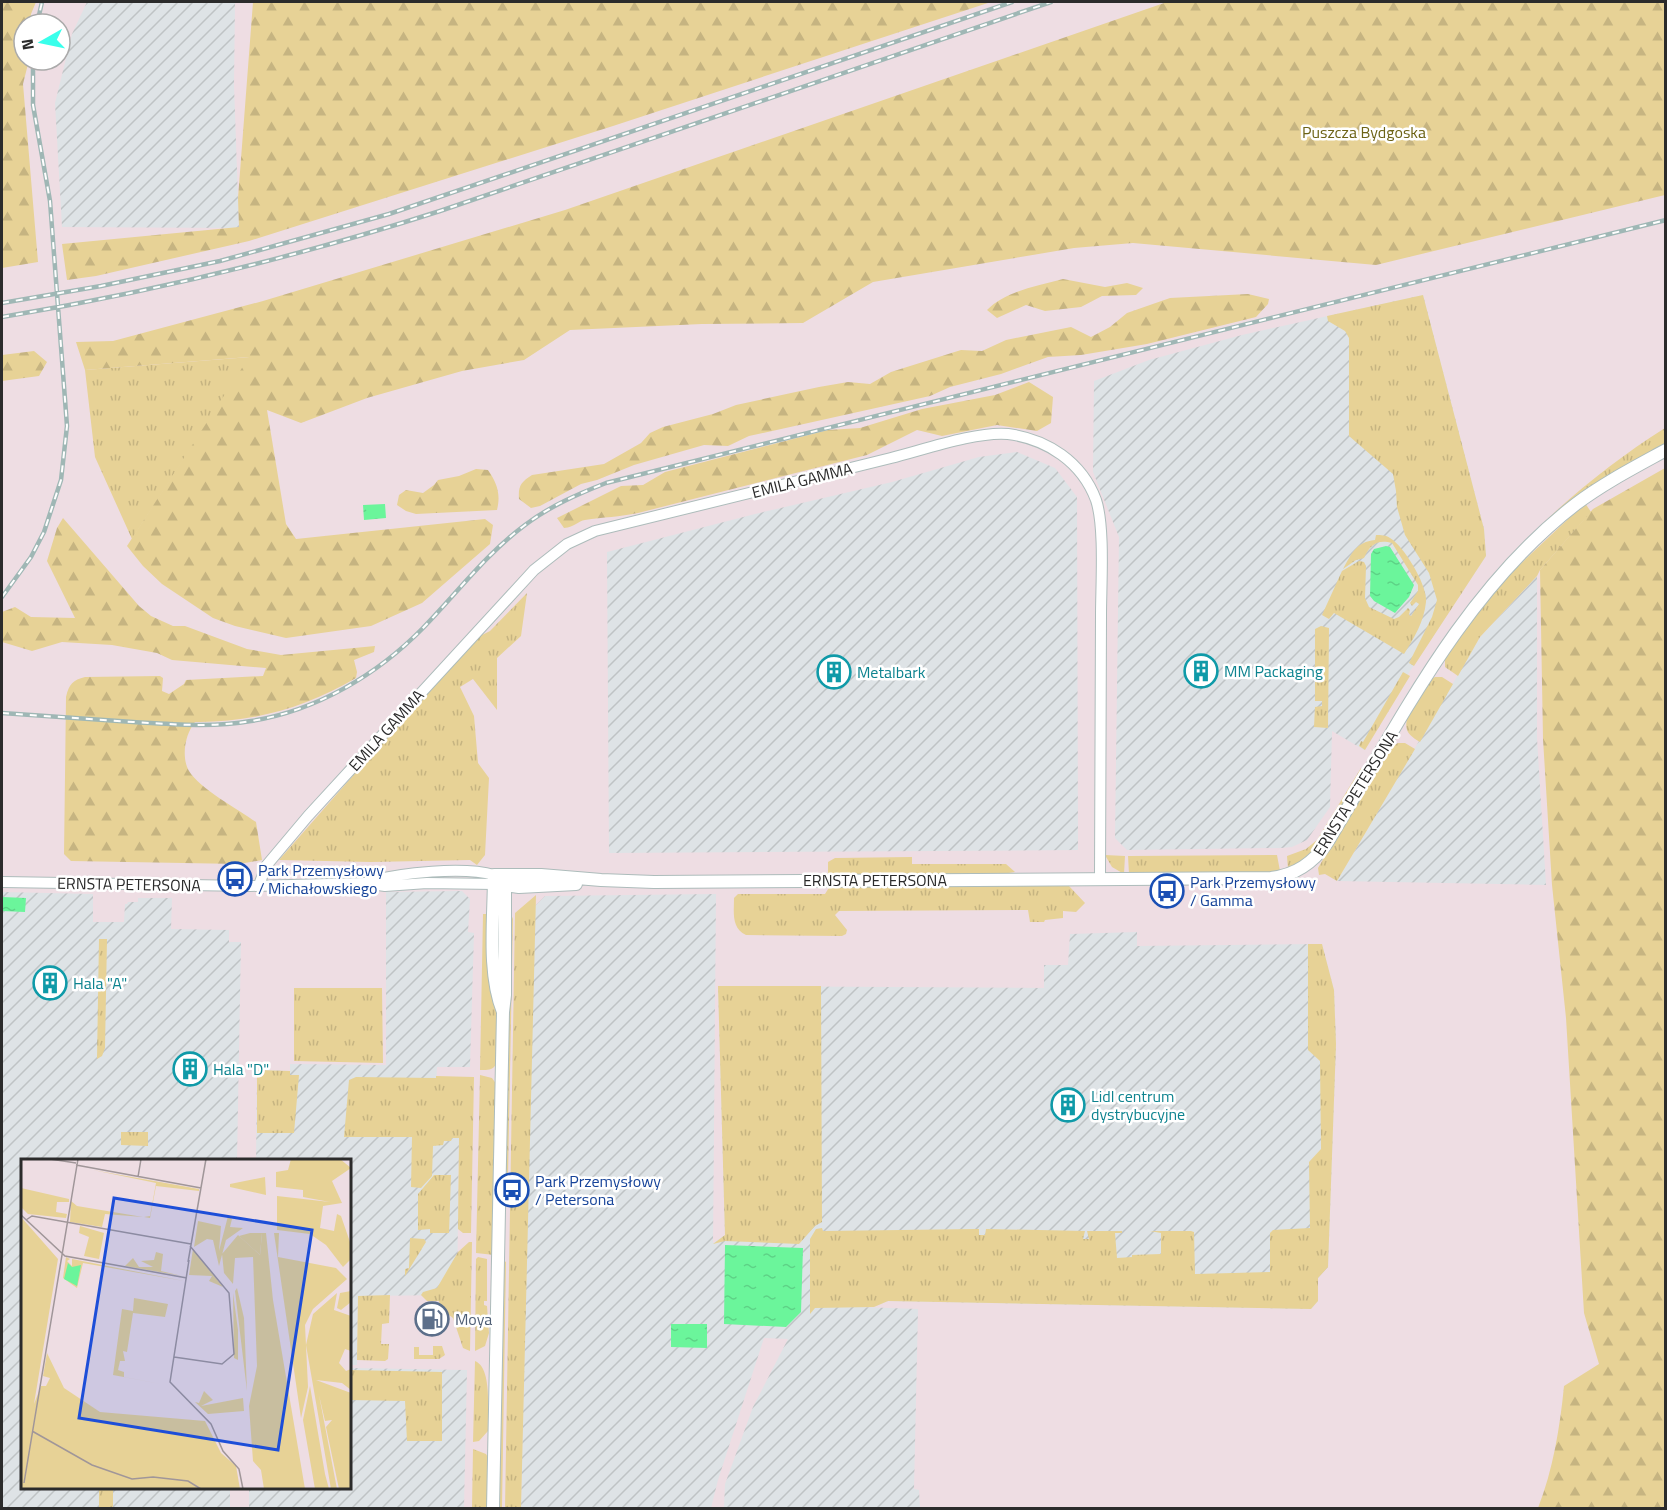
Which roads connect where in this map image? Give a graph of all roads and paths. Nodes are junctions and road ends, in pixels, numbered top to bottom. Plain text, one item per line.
1 (1665, 450) edge
2 (500, 879) junction
3 (1100, 879) junction
4 (2, 882) edge
5 (260, 885) junction
6 (494, 1509) edge

1 - 3 street, ERNSTA PETERSONA
2 - 3 street, ERNSTA PETERSONA
2 - 5 street, ERNSTA PETERSONA
2 - 6 street
3 - 5 street, EMILA GAMMA
4 - 5 street, ERNSTA PETERSONA

